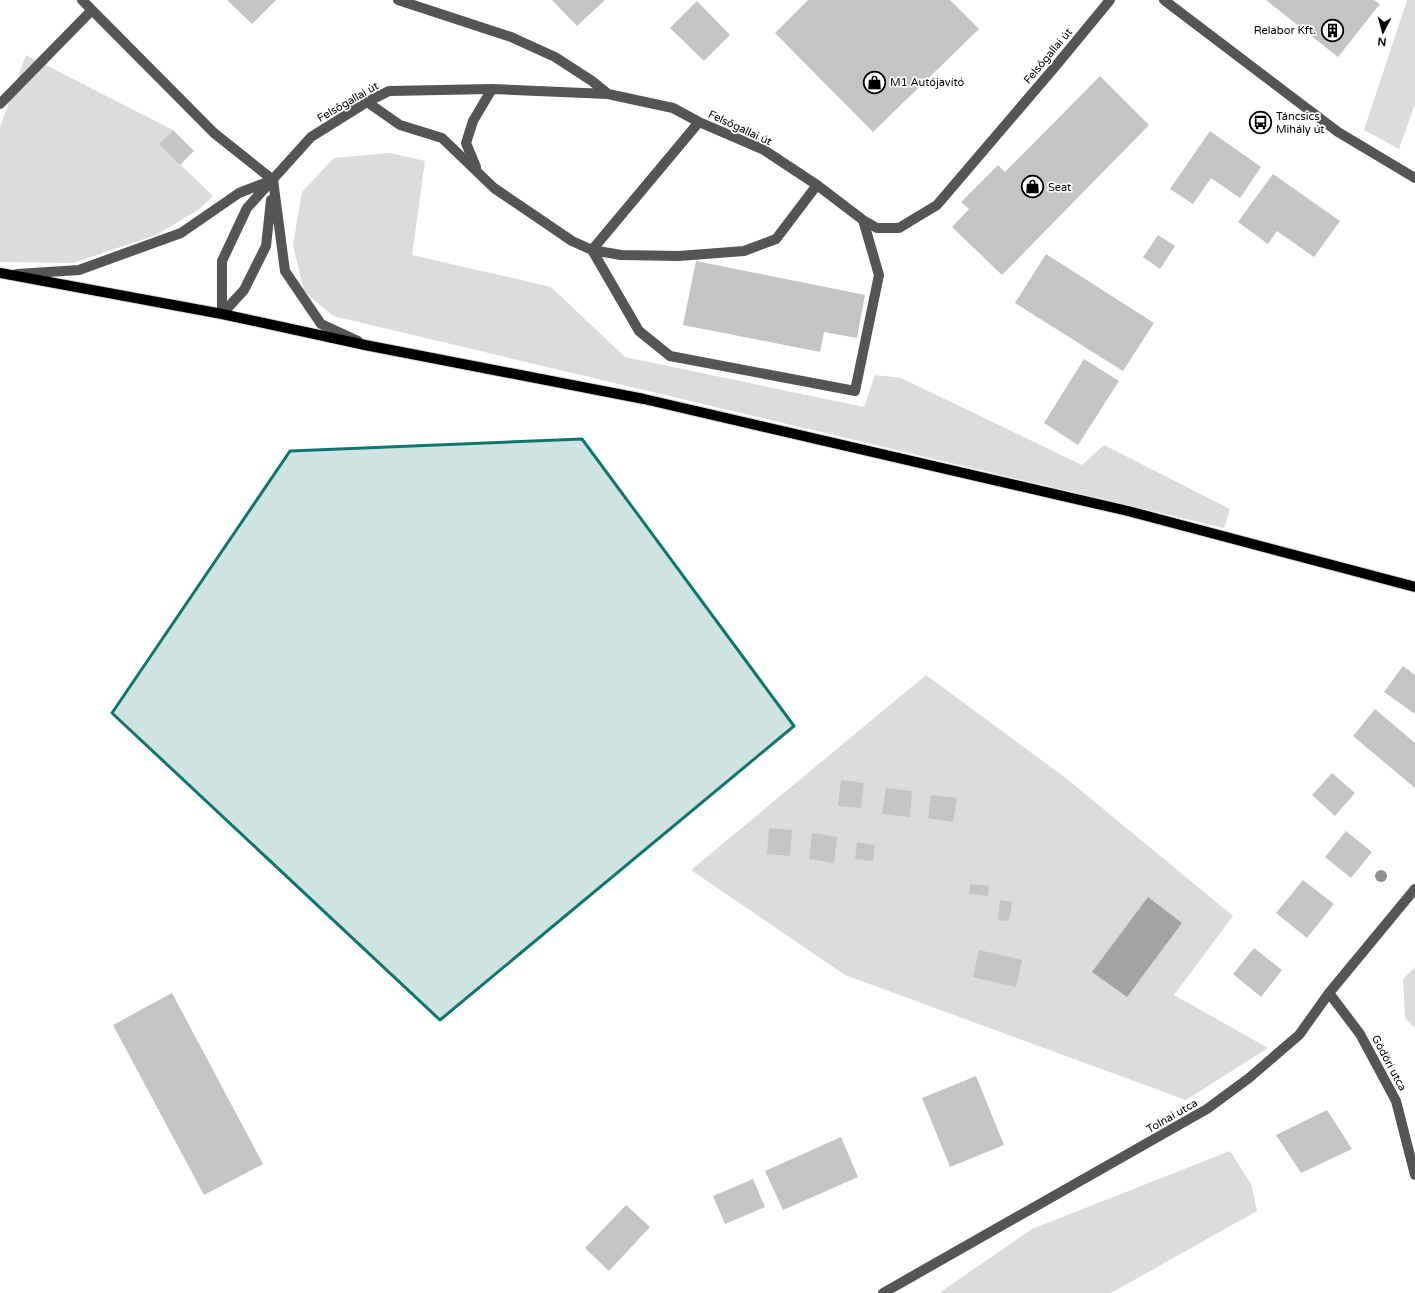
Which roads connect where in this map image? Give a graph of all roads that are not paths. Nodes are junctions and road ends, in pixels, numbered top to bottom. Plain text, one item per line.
1 (82, 0) edge
2 (398, 0) edge
3 (1110, 0) edge
4 (1164, 0) edge
5 (92, 10) junction
6 (492, 89) junction
7 (608, 94) junction
8 (367, 102) junction
9 (0, 104) edge
10 (700, 122) junction
11 (477, 170) junction
12 (1415, 178) edge
13 (273, 180) junction
14 (817, 185) junction
15 (863, 220) junction
16 (592, 250) junction
17 (0, 272) edge
18 (10, 274) junction
19 (222, 314) junction
20 (365, 344) junction
21 (1415, 588) edge
22 (1415, 889) edge
23 (1329, 993) junction
24 (1415, 1175) edge
25 (883, 1293) edge

1 - 5 street
2 - 7 street
3 - 15 street, Felsőgallai út
4 - 12 street
5 - 9 street
5 - 13 street
6 - 7 street, Felsőgallai út
6 - 8 street, Felsőgallai út
6 - 11 street
7 - 10 street, Felsőgallai út
8 - 11 street
8 - 13 street, Felsőgallai út
10 - 14 street, Felsőgallai út
10 - 16 street
11 - 16 street
13 - 18 street
13 - 19 street
13 - 19 street, Felsőgallai út
13 - 20 street
14 - 15 street, Felsőgallai út
14 - 16 street
15 - 16 street
17 - 18 main road
18 - 19 main road
19 - 20 main road
20 - 21 main road
22 - 23 street, Tolnai utca
23 - 24 street, Gödöri utca
23 - 25 street, Tolnai utca

